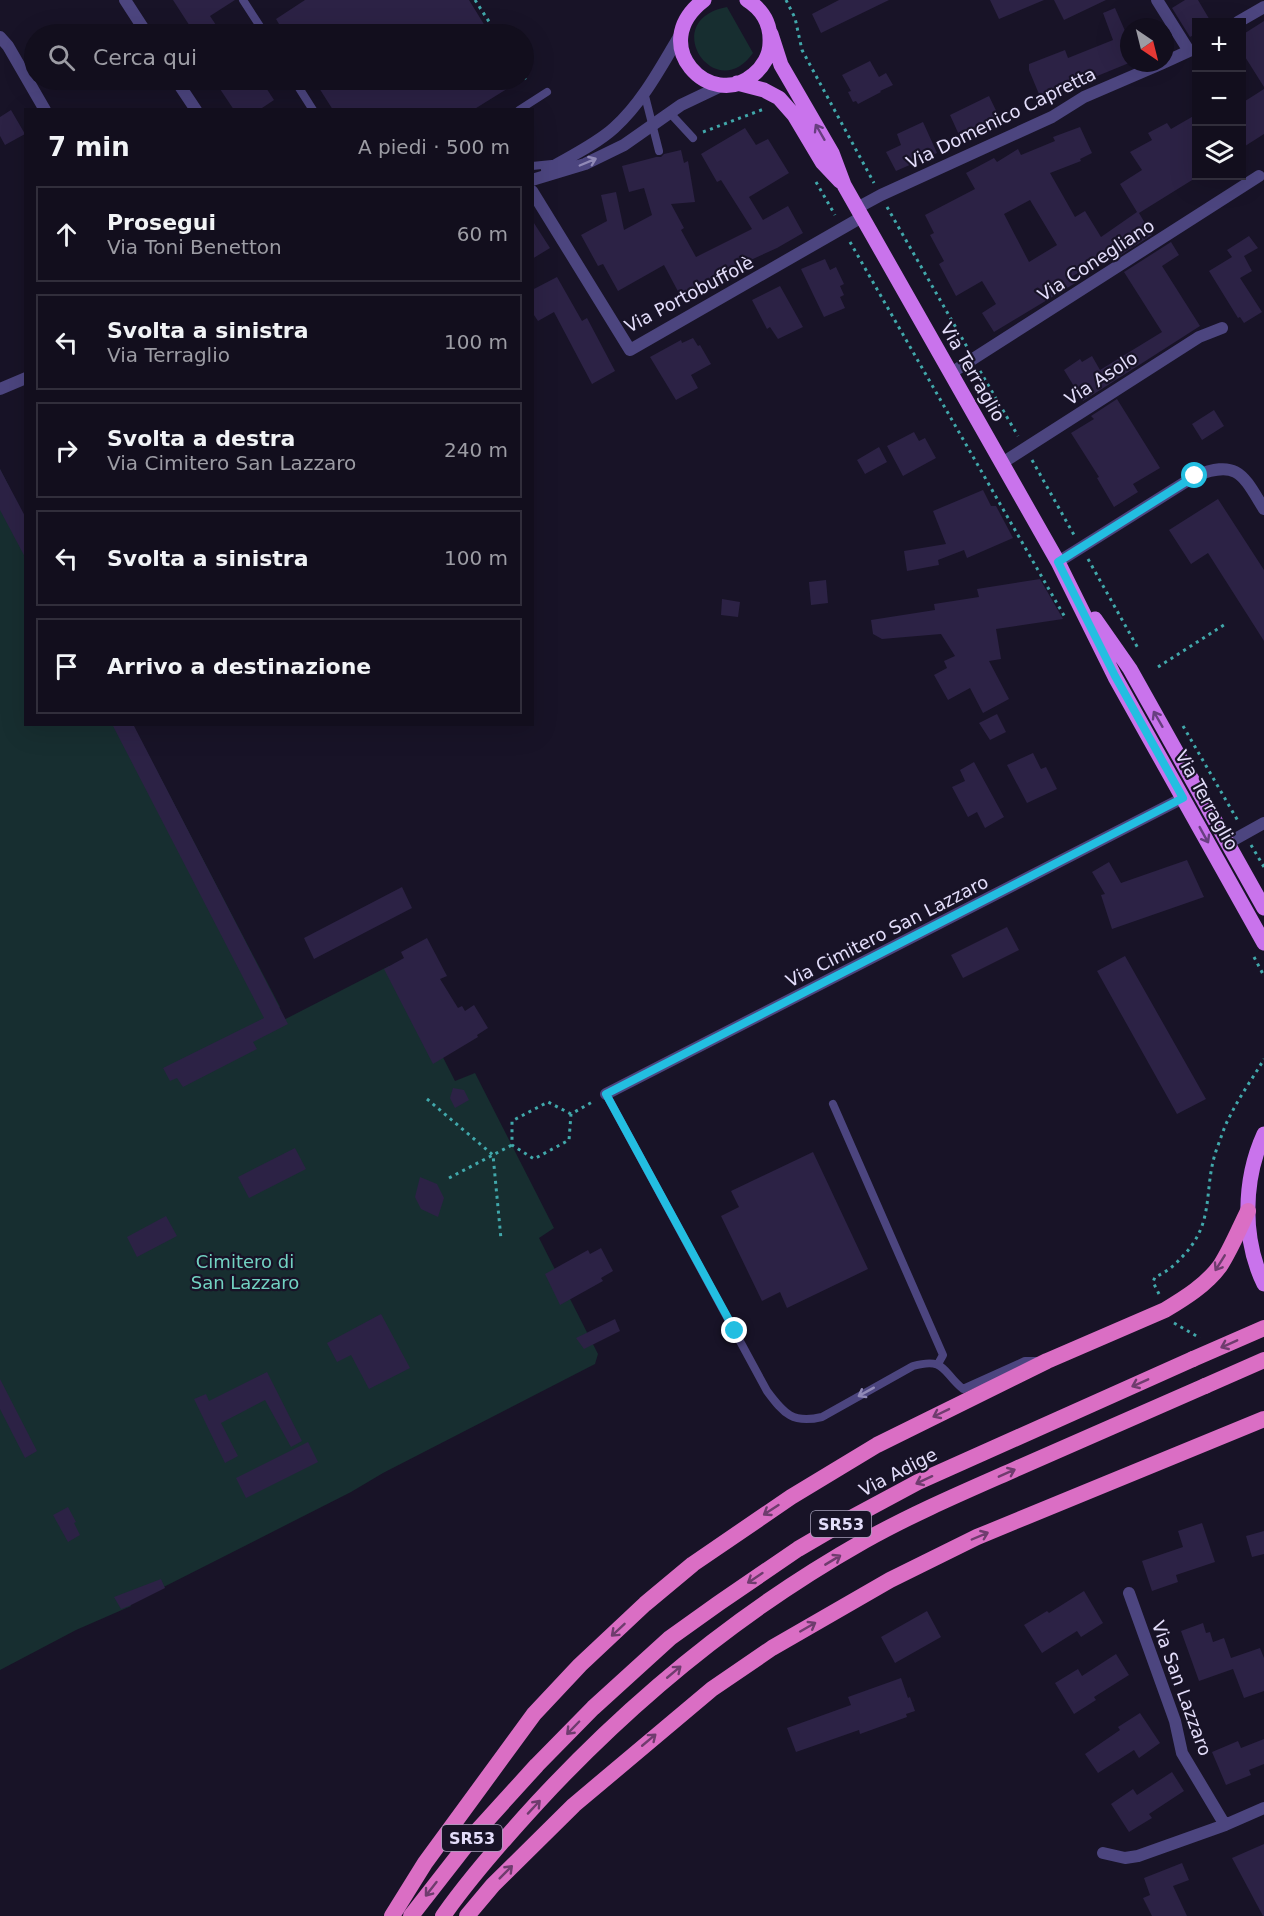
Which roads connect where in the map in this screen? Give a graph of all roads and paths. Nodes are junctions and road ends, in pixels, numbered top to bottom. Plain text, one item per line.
1 (125, 0) edge
2 (243, 0) edge
3 (475, 0) edge
4 (691, 0) edge
5 (704, 0) edge
6 (748, 0) edge
7 (786, 0) edge
8 (1157, 0) edge
9 (1264, 7) edge
10 (1245, 18) edge
11 (141, 24) edge
12 (259, 24) edge
13 (491, 24) edge
14 (682, 28) junction
15 (771, 34) junction
16 (0, 37) edge
17 (1192, 48) edge
18 (1192, 49) edge
19 (1174, 58) edge
20 (1141, 72) edge
21 (24, 74) edge
22 (730, 84) junction
23 (33, 90) edge
24 (183, 90) edge
25 (300, 90) edge
26 (547, 92) dead end
27 (644, 92) junction
28 (44, 108) edge
29 (195, 108) edge
30 (312, 108) edge
31 (522, 108) edge
32 (769, 108) dead end
33 (669, 112) junction
34 (653, 124) junction
35 (692, 137) joint
36 (659, 151) dead end
37 (559, 163) junction
38 (534, 166) edge
39 (1259, 176) dead end
40 (534, 178) edge
41 (534, 178) edge
42 (815, 180) dead end
43 (844, 185) junction
44 (534, 194) edge
45 (881, 195) junction
46 (860, 213) junction
47 (843, 228) junction
48 (1222, 328) dead end
49 (974, 360) junction
50 (951, 373) junction
51 (24, 379) edge
52 (0, 388) edge
53 (1025, 449) junction
54 (1002, 463) junction
55 (1264, 509) edge
56 (1082, 547) junction
57 (1058, 562) junction
58 (1068, 579) junction
59 (1068, 623) dead end
60 (1227, 623) dead end
61 (1139, 650) dead end
62 (1158, 667) dead end
63 (1179, 719) dead end
64 (1183, 798) junction
65 (1264, 823) edge
66 (1244, 833) junction
67 (1228, 843) junction
68 (1264, 867) edge
69 (1264, 908) edge
70 (1264, 943) edge
71 (1254, 956) dead end
72 (1264, 976) edge
73 (1264, 1059) edge
74 (606, 1094) junction
75 (427, 1099) dead end
76 (833, 1104) dead end
77 (571, 1114) junction
78 (1264, 1134) edge
79 (512, 1145) junction
80 (493, 1155) junction
81 (449, 1178) dead end
82 (1248, 1211) junction
83 (501, 1239) dead end
84 (1264, 1284) edge
85 (1160, 1297) dead end
86 (1264, 1328) edge
87 (1264, 1360) edge
88 (1047, 1361) junction
89 (938, 1364) junction
90 (1264, 1419) edge
91 (1129, 1593) dead end
92 (1264, 1808) edge
93 (1224, 1825) junction
94 (1103, 1853) dead end
95 (392, 1916) edge
96 (411, 1916) edge
97 (443, 1916) edge
98 (467, 1916) edge

1 - 11 street
2 - 12 lane
3 - 13 path
4 - 14 main road
5 - 14 main road
6 - 15 main road, Via Terraglio
7 - 45 path
8 - 17 street, Via Domenico Capretta
9 - 10 street
14 - 22 main road, Via Terraglio
14 - 27 street
15 - 22 main road
43 -> 15 main road, Via Terraglio
16 - 21 street
18 - 19 street, Via Domenico Capretta
20 - 45 street, Via Domenico Capretta
22 - 33 street
22 - 43 main road, Via Terraglio
23 - 28 street
24 - 29 street
25 - 30 lane
26 - 31 lane
27 - 34 lane
27 - 37 street
32 - 35 path
33 - 34 street
33 - 35 lane
34 - 36 lane
40 -> 34 street
37 - 38 lane
37 - 41 street
39 - 49 street, Via Conegliano
42 - 47 path
43 - 46 main road, Via Terraglio
44 - 47 street, Via Portobuffolè
45 - 46 street, Via Domenico Capretta
45 - 49 path
46 - 47 street, Via Portobuffolè
46 - 50 main road, Via Terraglio
47 - 59 path
48 - 53 street, Via Asolo
49 - 50 street, Via Conegliano
49 - 53 path
50 - 54 main road, Via Terraglio
51 - 52 street
53 - 54 street, Via Asolo
53 - 56 path
54 - 57 main road, Via Terraglio
55 - 56 street
56 - 57 street
56 - 61 path
57 - 58 main road, Via Terraglio
58 - 64 main road, Via Terraglio
67 -> 58 main road, Via Terraglio
60 - 62 path
63 - 66 path
64 -> 70 main road, Via Terraglio
64 - 74 street, Via Cimitero San Lazzaro
65 - 66 street
66 - 67 street
66 - 68 path
67 - 69 main road, Via Terraglio
71 - 72 path
73 - 85 path
74 - 77 path
89 -> 74 lane
75 - 80 path
76 - 89 lane
77 - 79 path
77 - 79 path
78 - 82 main road
79 - 80 path
80 - 81 path
80 - 83 path
82 - 84 main road
82 -> 88 highway
86 -> 96 highway, Via Adige / SR53, bridge
97 -> 87 highway, SR53, bridge
88 - 89 lane
88 -> 95 highway
98 -> 90 highway
91 - 93 street, Via San Lazzaro
92 - 93 street
93 - 94 street

